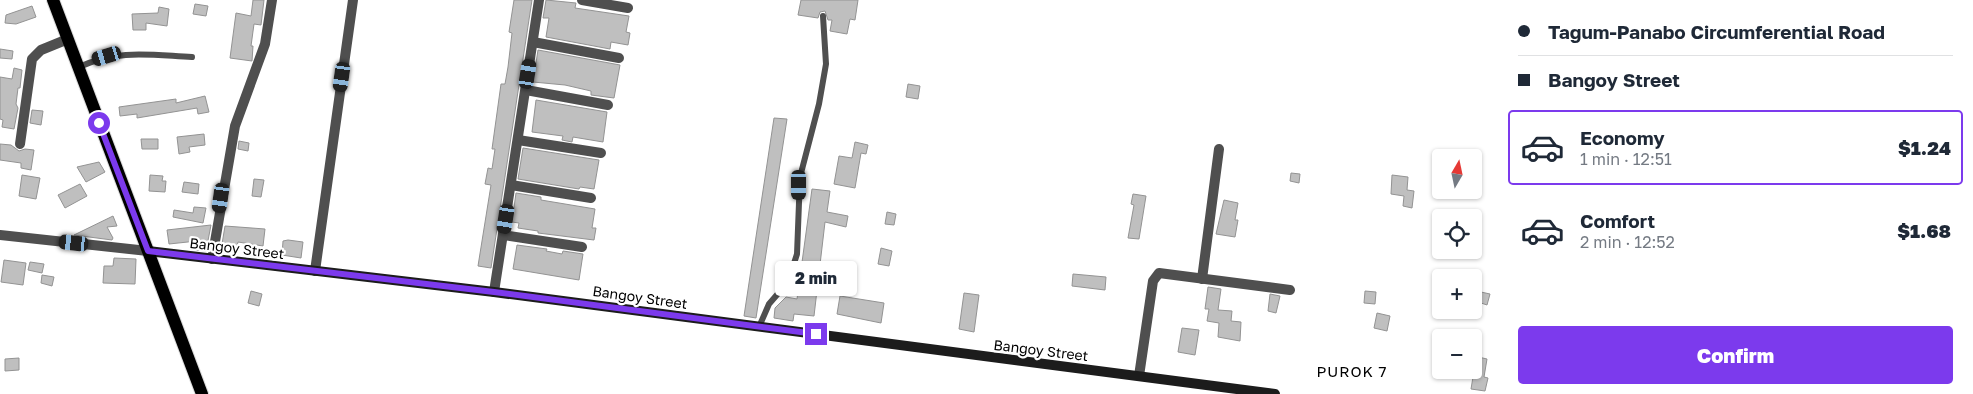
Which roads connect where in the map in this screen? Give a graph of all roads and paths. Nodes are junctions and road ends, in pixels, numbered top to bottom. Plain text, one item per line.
1 (53, 0) edge
2 (272, 0) edge
3 (353, 0) edge
4 (539, 0) edge
5 (582, 0) edge
6 (628, 8) dead end
7 (823, 16) dead end
8 (68, 39) junction
9 (533, 42) junction
10 (192, 57) dead end
11 (619, 58) dead end
12 (78, 68) junction
13 (526, 90) junction
14 (608, 105) dead end
15 (518, 140) junction
16 (20, 144) dead end
17 (1219, 149) dead end
18 (601, 153) dead end
19 (511, 185) junction
20 (591, 198) dead end
21 (0, 235) edge
22 (504, 236) junction
23 (582, 247) dead end
24 (148, 251) junction
25 (212, 259) junction
26 (315, 271) junction
27 (1202, 279) junction
28 (1290, 290) dead end
29 (494, 292) junction
30 (759, 326) junction
31 (1139, 376) junction
32 (202, 394) edge
33 (1275, 394) edge

1 - 8 main road
2 - 25 street
3 - 26 street
4 - 9 street
5 - 6 street
7 - 30 lane
8 - 12 main road
8 - 16 street
9 - 11 street
9 - 13 street
10 - 12 lane
12 - 24 main road
13 - 14 street
13 - 15 street
15 - 18 street
15 - 19 street
17 - 27 street
19 - 20 street
19 - 22 street
21 - 24 street, Bangoy Street
22 - 23 street
22 - 29 street
24 - 25 main road, Bangoy Street
24 - 32 main road
25 - 26 main road, Bangoy Street
26 - 29 main road, Bangoy Street
27 - 28 street
27 - 31 street
29 - 30 main road, Bangoy Street
30 - 31 main road, Bangoy Street
31 - 33 main road, Bangoy Street

